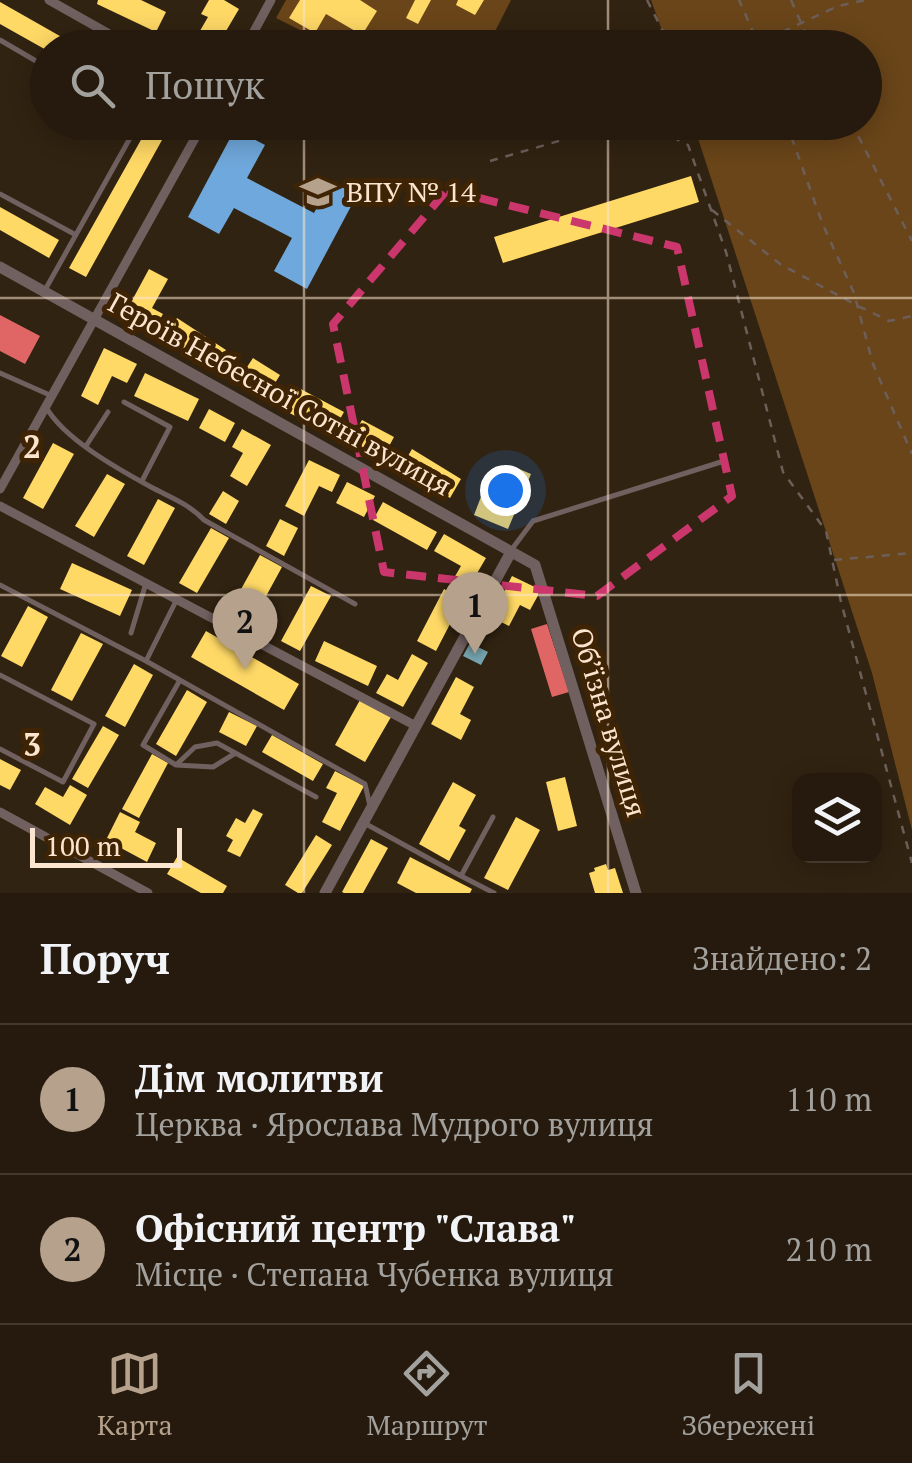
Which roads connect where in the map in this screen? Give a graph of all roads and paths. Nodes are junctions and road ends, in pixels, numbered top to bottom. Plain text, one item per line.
1 (49, 0) edge
2 (271, 0) edge
3 (647, 0) edge
4 (738, 0) edge
5 (790, 0) edge
6 (866, 0) edge
7 (800, 24) junction
8 (102, 30) edge
9 (255, 30) edge
10 (662, 30) edge
11 (751, 30) edge
12 (788, 30) edge
13 (803, 30) edge
14 (0, 40) edge
15 (30, 58) edge
16 (128, 140) edge
17 (194, 140) edge
18 (562, 140) edge
19 (678, 140) edge
20 (792, 140) edge
21 (860, 140) edge
22 (490, 161) dead end
23 (0, 194) edge
24 (711, 209) junction
25 (76, 234) junction
26 (912, 241) edge
27 (0, 267) edge
28 (44, 292) junction
29 (858, 306) junction
30 (912, 316) edge
31 (94, 319) junction
32 (0, 373) edge
33 (52, 396) junction
34 (124, 402) dead end
35 (46, 406) junction
36 (108, 412) dead end
37 (86, 446) junction
38 (912, 454) edge
39 (721, 462) dead end
40 (142, 481) junction
41 (0, 490) edge
42 (0, 506) edge
43 (511, 552) junction
44 (912, 553) edge
45 (832, 560) junction
46 (535, 564) joint
47 (146, 583) junction
48 (0, 585) edge
49 (177, 599) junction
50 (355, 604) dead end
51 (131, 633) dead end
52 (146, 661) junction
53 (0, 675) edge
54 (180, 680) junction
55 (416, 726) junction
56 (0, 749) edge
57 (235, 753) junction
58 (176, 765) junction
59 (316, 797) dead end
60 (371, 809) junction
61 (0, 812) edge
62 (493, 817) dead end
63 (364, 822) junction
64 (912, 863) edge
65 (462, 876) junction
66 (148, 893) edge
67 (325, 893) edge
68 (494, 893) edge
69 (636, 893) edge

1 - 8 street
2 - 9 street
3 - 10 path
4 - 11 path
5 - 7 path
6 - 7 path
7 - 12 path
7 - 13 path
14 - 15 lane
16 - 25 lane
17 - 31 street
18 - 22 path
19 - 24 path
20 - 29 path
21 - 26 path
23 - 25 lane
24 - 29 path
24 - 45 path
25 - 28 lane
27 - 28 street, Героїв Небесної Сотні вулиця
28 - 31 street, Героїв Небесної Сотні вулиця
29 - 30 path
29 - 38 path
31 - 33 street
31 - 43 street, Героїв Небесної Сотні вулиця
32 - 33 lane
33 - 35 street
34 - 40 lane
35 - 37 lane
35 - 41 street
36 - 37 lane
37 - 40 lane
39 - 43 lane
40 - 50 lane
42 - 47 street
43 - 46 street, Героїв Небесної Сотні вулиця
43 - 55 street
44 - 45 path
45 - 64 path
46 - 69 street, Об’їзна вулиця
47 - 49 street
47 - 51 lane
48 - 52 lane
49 - 52 lane
49 - 55 street
52 - 54 lane
53 - 56 lane
54 - 58 lane
54 - 60 lane
55 - 60 street
57 - 58 lane
57 - 58 lane
57 - 59 lane
60 - 63 street
61 - 66 street
62 - 65 lane
63 - 65 lane
63 - 67 street
65 - 68 lane

